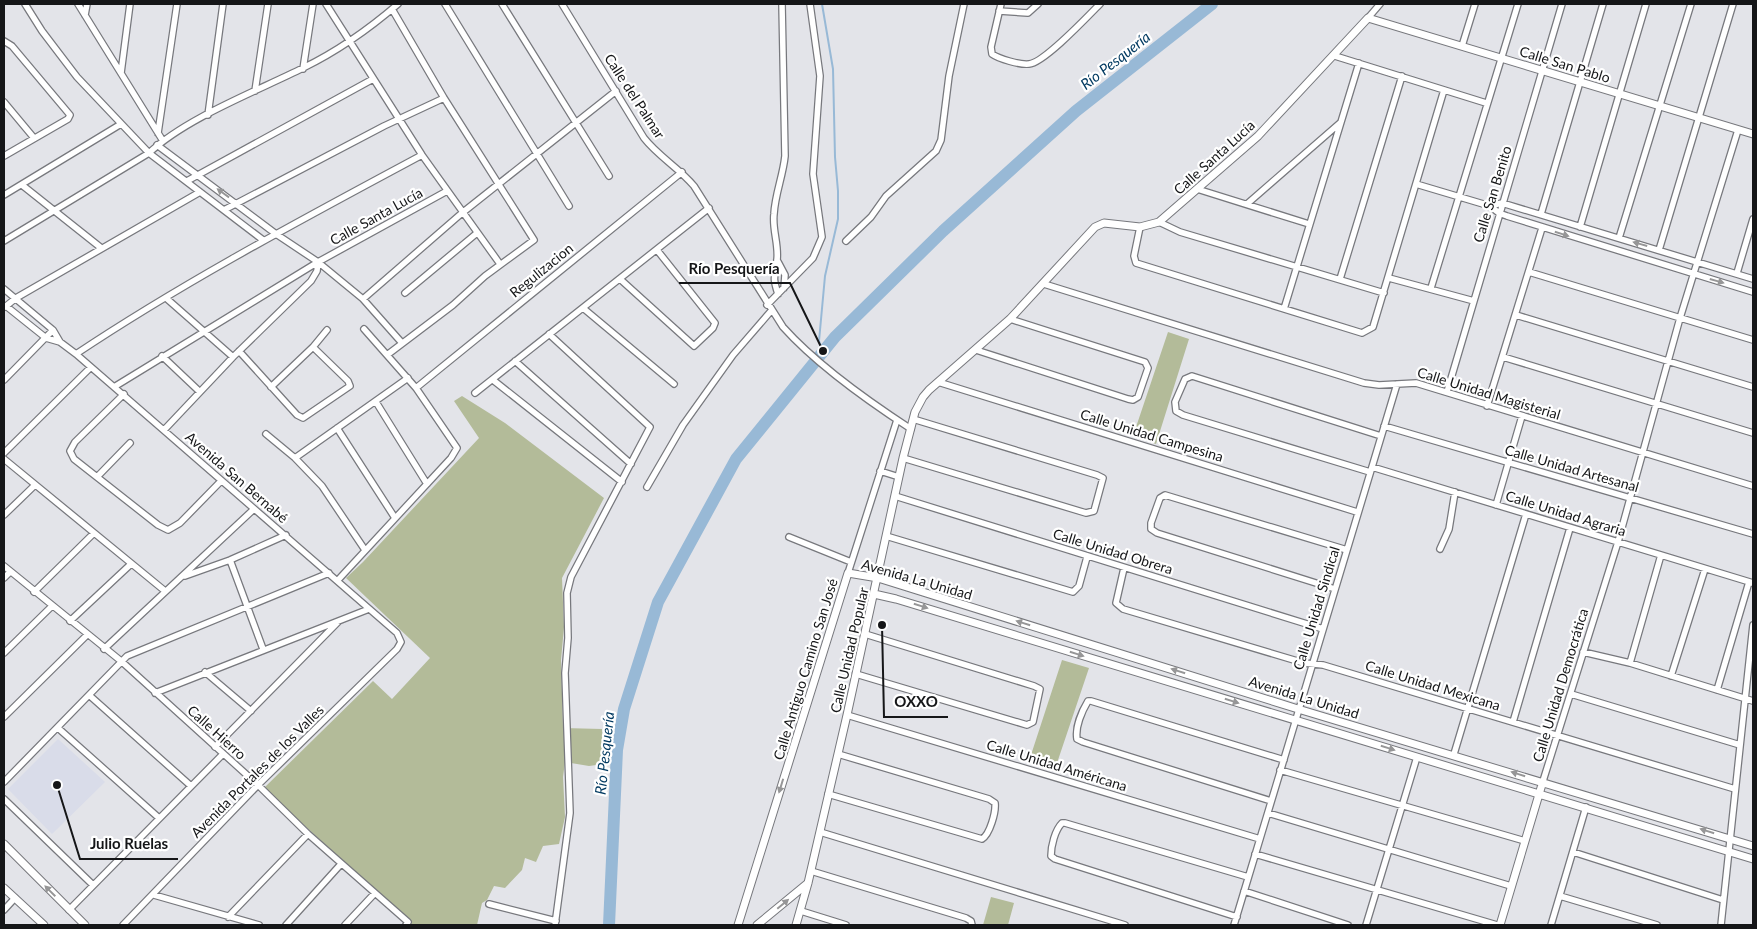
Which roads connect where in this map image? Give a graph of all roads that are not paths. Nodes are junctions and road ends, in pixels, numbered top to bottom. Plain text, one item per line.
1 (25, 4) edge
2 (78, 4) edge
3 (87, 4) edge
4 (130, 4) edge
5 (177, 4) edge
6 (223, 4) edge
7 (268, 4) edge
8 (313, 4) edge
9 (326, 4) edge
10 (398, 4) edge
11 (445, 4) edge
12 (502, 4) edge
13 (562, 4) edge
14 (782, 4) edge
15 (810, 4) edge
16 (964, 4) edge
17 (1001, 4) edge
18 (1038, 4) edge
19 (1100, 4) edge
20 (1380, 4) edge
21 (1475, 4) edge
22 (1518, 4) edge
23 (1562, 4) edge
24 (1603, 4) edge
25 (1646, 4) edge
26 (1691, 4) edge
27 (1733, 4) edge
28 (392, 9) junction
29 (999, 11) junction
30 (86, 15) junction
31 (1368, 18) junction
32 (4, 41) edge
33 (350, 42) junction
34 (1462, 46) junction
35 (1335, 56) junction
36 (1501, 58) junction
37 (1359, 63) junction
38 (303, 69) junction
39 (1543, 70) junction
40 (121, 73) junction
41 (1402, 76) junction
42 (373, 79) junction
43 (1580, 82) junction
44 (1444, 90) junction
45 (255, 91) junction
46 (616, 91) junction
47 (1619, 94) junction
48 (444, 98) junction
49 (4, 102) edge
50 (1486, 103) junction
51 (1658, 106) junction
52 (208, 115) junction
53 (1698, 118) junction
54 (400, 120) junction
55 (577, 122) junction
56 (1340, 123) junction
57 (121, 124) junction
58 (1738, 130) junction
59 (158, 133) junction
60 (1753, 134) edge
61 (34, 138) junction
62 (163, 141) junction
63 (157, 146) junction
64 (149, 153) junction
65 (422, 155) junction
66 (537, 155) junction
67 (4, 156) edge
68 (682, 172) junction
69 (198, 174) junction
70 (609, 176) dead end
71 (187, 181) junction
72 (1416, 184) junction
73 (22, 185) junction
74 (500, 185) junction
75 (1197, 189) junction
76 (447, 191) junction
77 (200, 192) junction
78 (4, 196) edge
79 (1458, 197) junction
80 (237, 203) junction
81 (1502, 203) junction
82 (1247, 204) junction
83 (569, 206) dead end
84 (1490, 206) junction
85 (710, 208) junction
86 (224, 210) junction
87 (56, 212) junction
88 (462, 213) junction
89 (1499, 213) junction
90 (1541, 214) junction
91 (1753, 219) edge
92 (1159, 222) junction
93 (1309, 224) junction
94 (1140, 227) junction
95 (1580, 227) junction
96 (1542, 228) junction
97 (477, 233) junction
98 (276, 234) junction
99 (1619, 238) junction
100 (263, 240) junction
101 (4, 241) edge
102 (846, 241) dead end
103 (100, 247) junction
104 (657, 250) junction
105 (1659, 250) junction
106 (777, 260) junction
107 (318, 262) junction
108 (1696, 262) junction
109 (500, 264) junction
110 (1296, 266) junction
111 (1529, 272) junction
112 (1693, 274) junction
113 (1737, 274) junction
114 (1389, 278) junction
115 (620, 279) junction
116 (1753, 279) edge
117 (1340, 280) junction
118 (1044, 284) junction
119 (784, 288) junction
120 (1431, 288) junction
121 (4, 289) edge
122 (405, 292) dead end
123 (1753, 292) edge
124 (1384, 293) junction
125 (778, 294) junction
126 (16, 298) junction
127 (166, 298) junction
128 (363, 299) junction
129 (1474, 301) junction
130 (5, 307) edge
131 (583, 308) junction
132 (769, 308) junction
133 (1284, 309) junction
134 (1516, 314) junction
135 (1680, 318) junction
136 (1010, 319) junction
137 (364, 329) dead end
138 (53, 330) junction
139 (327, 330) dead end
140 (201, 332) junction
141 (549, 334) junction
142 (46, 338) junction
143 (1753, 340) edge
144 (60, 342) junction
145 (402, 343) junction
146 (313, 347) junction
147 (976, 350) junction
148 (239, 351) junction
149 (76, 354) junction
150 (387, 355) junction
151 (162, 356) junction
152 (233, 357) junction
153 (1502, 357) junction
154 (515, 361) junction
155 (1667, 362) junction
156 (90, 368) junction
157 (408, 378) junction
158 (4, 380) edge
159 (493, 380) junction
160 (938, 382) junction
161 (674, 384) dead end
162 (1397, 384) junction
163 (114, 387) junction
164 (271, 387) junction
165 (1753, 387) edge
166 (416, 388) junction
167 (200, 392) junction
168 (1447, 392) junction
169 (475, 393) dead end
170 (124, 394) junction
171 (376, 402) junction
172 (1655, 403) junction
173 (1487, 406) junction
174 (1522, 416) junction
175 (913, 419) junction
176 (897, 420) junction
177 (1384, 426) junction
178 (337, 428) junction
179 (910, 429) junction
180 (164, 430) junction
181 (1753, 433) edge
182 (266, 434) dead end
183 (1381, 436) junction
184 (130, 443) dead end
185 (1642, 452) junction
186 (4, 453) edge
187 (295, 458) junction
188 (903, 458) junction
189 (4, 460) edge
190 (1508, 462) junction
191 (631, 464) junction
192 (1371, 470) junction
193 (880, 471) junction
194 (97, 477) junction
195 (899, 477) junction
196 (221, 481) junction
197 (622, 482) junction
198 (427, 484) junction
199 (35, 485) junction
200 (647, 486) dead end
201 (1753, 486) edge
202 (1454, 492) junction
203 (895, 496) junction
204 (1630, 498) junction
205 (1496, 505) junction
206 (254, 509) junction
207 (1357, 512) junction
208 (1526, 514) junction
209 (4, 516) edge
210 (395, 518) junction
211 (1570, 528) junction
212 (94, 533) junction
213 (1753, 534) edge
214 (286, 535) junction
215 (886, 536) junction
216 (789, 537) dead end
217 (1618, 542) junction
218 (1440, 549) dead end
219 (365, 550) junction
220 (1347, 550) junction
221 (1662, 555) junction
222 (1087, 557) junction
223 (230, 560) junction
224 (851, 562) junction
225 (131, 564) junction
226 (4, 566) edge
227 (1124, 568) junction
228 (1705, 569) junction
229 (10, 572) junction
230 (329, 573) junction
231 (848, 573) junction
232 (4, 578) edge
233 (181, 578) junction
234 (878, 578) junction
235 (338, 580) junction
236 (1751, 583) edge
237 (1335, 589) junction
238 (165, 591) junction
239 (34, 592) junction
240 (874, 594) junction
241 (52, 606) junction
242 (247, 608) junction
243 (369, 609) junction
244 (340, 619) junction
245 (70, 621) junction
246 (1753, 624) edge
247 (1323, 629) junction
248 (396, 633) joint
249 (865, 634) junction
250 (87, 635) junction
251 (104, 649) junction
252 (263, 649) junction
253 (1584, 652) junction
254 (4, 653) edge
255 (121, 662) junction
256 (1630, 663) junction
257 (1313, 664) junction
258 (206, 672) junction
259 (856, 674) junction
260 (1671, 676) junction
261 (1717, 690) junction
262 (155, 692) junction
263 (1571, 694) junction
264 (89, 695) junction
265 (1745, 699) junction
266 (1753, 701) edge
267 (1298, 709) junction
268 (1467, 709) junction
269 (251, 711) junction
270 (4, 716) edge
271 (847, 716) junction
272 (1295, 720) junction
273 (1513, 722) junction
274 (58, 728) junction
275 (1558, 736) junction
276 (1740, 746) junction
277 (216, 748) junction
278 (222, 754) junction
279 (838, 754) junction
280 (1454, 754) junction
281 (1417, 757) junction
282 (1284, 760) junction
283 (1280, 770) junction
284 (1542, 781) junction
285 (4, 782) edge
286 (191, 786) junction
287 (258, 786) junction
288 (1735, 789) junction
289 (1539, 793) junction
290 (828, 794) junction
291 (4, 799) edge
292 (1271, 801) junction
293 (1404, 805) junction
294 (1586, 808) junction
295 (1268, 813) junction
296 (159, 818) junction
297 (820, 832) junction
298 (308, 834) junction
299 (1730, 838) junction
300 (1260, 839) junction
301 (1525, 841) junction
302 (4, 844) edge
303 (1753, 846) edge
304 (1390, 850) junction
305 (1729, 851) junction
306 (1573, 852) junction
307 (1255, 854) junction
308 (1753, 859) edge
309 (341, 864) junction
310 (811, 872) junction
311 (1248, 877) junction
312 (808, 883) junction
313 (93, 885) junction
314 (1511, 886) junction
315 (4, 888) edge
316 (1377, 890) junction
317 (1244, 891) junction
318 (375, 893) junction
319 (154, 895) junction
320 (1560, 896) junction
321 (15, 898) junction
322 (1723, 900) junction
323 (490, 904) dead end
324 (4, 910) edge
325 (69, 910) junction
326 (801, 911) junction
327 (1237, 916) junction
328 (228, 917) junction
329 (556, 923) edge
330 (407, 924) edge
331 (44, 925) edge
332 (85, 925) edge
333 (123, 925) edge
334 (259, 925) edge
335 (286, 925) edge
336 (345, 925) edge
337 (738, 925) edge
338 (757, 925) edge
339 (796, 925) edge
340 (846, 925) edge
341 (972, 925) edge
342 (1125, 925) edge
343 (1234, 925) edge
344 (1348, 925) edge
345 (1366, 925) edge
346 (1498, 925) edge
347 (1551, 925) edge
348 (1657, 925) edge
349 (1721, 925) edge

1 - 57 street
2 - 30 street
3 - 30 street
4 - 40 street
5 - 59 street
6 - 52 street
7 - 45 street
8 - 38 street
9 - 33 street
10 - 28 street
11 - 66 street
12 - 55 street
13 - 46 street, Calle del Palmar
14 - 106 street
15 - 119 street
16 - 102 street
17 - 29 street
18 - 29 street
19 - 29 street
20 - 31 street, Calle Santa Lucía
21 - 34 street
22 - 36 street
23 - 39 street, Calle San Benito
24 - 43 street
25 - 47 street
26 - 51 street
27 - 53 street
28 - 33 street
28 - 48 street
30 - 40 street
31 - 34 street, Calle San Pablo
31 - 35 street, Calle Santa Lucía
32 - 61 street
33 - 38 street
33 - 42 street
34 - 36 street, Calle San Pablo
35 - 37 street
35 - 75 street, Calle Santa Lucía
36 - 39 street, Calle San Pablo
36 - 50 street
37 - 41 street
37 - 56 street
38 - 45 street
39 - 43 street, Calle San Pablo
39 - 81 street, Calle San Benito
40 - 59 street
41 - 44 street
41 - 117 street
42 - 54 street
42 - 69 street
43 - 47 street, Calle San Pablo
43 - 90 street
44 - 50 street
44 - 72 street
45 - 52 street
46 - 55 street
46 - 68 street, Calle del Palmar
47 - 51 street, Calle San Pablo
47 - 95 street
48 - 54 street
48 - 74 street
49 - 61 street
50 - 79 street
51 - 53 street, Calle San Pablo
51 - 99 street
52 - 62 street
53 - 58 street, Calle San Pablo
53 - 105 street
54 - 65 street
54 - 80 street
55 - 66 street
55 - 70 street
56 - 82 street
56 - 93 street
57 - 64 street
57 - 73 street
58 - 60 street, Calle San Pablo
58 - 108 street, Calle Unidad Democrática
59 - 62 street
61 - 67 street
62 - 63 street
63 - 64 street
63 - 69 street
64 - 71 street
64 - 87 street
65 - 76 street
65 - 98 street
66 - 74 street
66 - 83 street
68 - 85 street, Calle del Palmar
68 - 166 street, Regulizacion
69 - 71 street
80 -> 69 street
71 - 77 street
72 - 79 street
72 - 114 street
73 - 78 street
73 - 87 street
74 - 88 street
74 - 109 street
75 - 82 street
75 - 92 street, Calle Santa Lucía
76 - 88 street
76 - 107 street, Calle Santa Lucía
77 - 86 street
77 - 103 street
79 - 84 street
79 - 120 street
80 - 86 street
80 - 98 street
81 - 84 street
81 - 89 street, Calle San Benito
81 - 90 street
82 - 93 street
84 - 89 street
85 - 104 street
85 - 132 street, Calle del Palmar
86 - 100 street
87 - 101 street
87 - 103 street
88 - 97 street
88 - 128 street
89 - 96 street
89 - 129 street, Calle San Benito
90 - 95 street
91 - 113 street
92 - 94 street, Calle Santa Lucía
92 - 110 street
93 - 110 street
94 - 118 street, Calle Santa Lucía
94 - 133 street
95 - 99 street
96 - 111 street
96 -> 112 street
97 - 109 street
97 - 122 street
98 - 100 street
98 - 107 street
105 -> 99 street
100 - 127 street
103 - 126 street
104 - 115 street
104 - 115 street
105 - 108 street
106 - 119 street
106 - 125 street
107 - 128 street
107 - 140 street, Calle Santa Lucía
107 - 148 street
108 - 112 street, Calle Unidad Democrática
108 - 113 street
109 - 145 street
110 - 117 street
110 - 133 street
111 - 134 street
111 - 135 street
112 -> 123 street
112 - 135 street, Calle Unidad Democrática
113 - 116 street
114 - 120 street
114 - 124 street
115 - 131 street
117 - 124 street
118 - 136 street, Calle Unidad Popular
118 - 162 street, Calle Unidad Magisterial
119 - 125 street
120 - 129 street
121 - 126 street, Avenida San Bernabé
124 - 133 street
125 - 132 street
126 - 130 street
126 - 138 street, Avenida San Bernabé
127 - 140 street
127 - 149 street
128 - 145 street
129 - 168 street, Calle San Benito
130 - 142 street, Avenida San Bernabé
131 - 141 street
131 - 161 street
132 - 176 street, Calle del Palmar
132 - 200 street
134 - 153 street
134 - 155 street
135 - 143 street
135 - 155 street, Calle Unidad Democrática
136 - 147 street, Calle Unidad Popular
136 - 147 street
137 - 150 street
138 - 142 street
138 - 144 street, Avenida San Bernabé
139 - 146 street
140 - 151 street, Calle Santa Lucía
140 - 152 street
141 - 154 street
141 - 191 street
142 - 144 street, Avenida San Bernabé
142 - 158 street
144 - 149 street, Avenida San Bernabé
145 - 150 street
146 - 164 street
146 - 164 street
147 - 160 street, Calle Unidad Popular
148 - 152 street
148 - 164 street
149 - 156 street, Avenida San Bernabé
150 - 157 street
151 - 163 street, Calle Santa Lucía
151 - 167 street
152 - 167 street
153 - 172 street
153 - 173 street
154 - 159 street
154 - 191 street
155 - 165 street
155 - 172 street, Calle Unidad Democrática
156 - 163 street, Avenida San Bernabé
156 - 186 street
157 - 166 street
157 - 171 street
159 - 169 street
159 - 197 street
160 - 175 street, Calle Unidad Popular
160 - 207 street, Calle Unidad Campesina
162 - 168 street, Calle Unidad Magisterial
162 - 177 street, Calle Unidad Sindical
163 - 170 street, Avenida San Bernabé
166 - 198 street
167 - 180 street
168 - 173 street, Calle Unidad Magisterial
170 - 180 street, Avenida San Bernabé
170 - 194 street
171 - 178 street
171 - 198 street
172 - 181 street
172 - 185 street, Calle Unidad Democrática
173 - 174 street, Calle Unidad Magisterial
174 - 185 street, Calle Unidad Magisterial
174 - 190 street
175 - 179 street, Calle Unidad Popular
175 - 188 street
176 - 179 street, Calle del Palmar
176 - 193 street, Calle Antiguo Camino San José
177 - 183 street, Calle Unidad Sindical
177 - 190 street, Calle Unidad Artesanal
178 - 187 street
178 - 210 street
179 - 188 street, Calle Unidad Popular
180 - 196 street, Avenida San Bernabé
182 - 187 street
183 - 192 street, Calle Unidad Sindical
183 - 192 street, Calle Unidad Agraria
184 - 194 street
185 - 201 street, Calle Unidad Magisterial
185 - 204 street, Calle Unidad Democrática
187 - 219 street
188 - 195 street, Calle Unidad Popular
189 - 199 street
190 - 204 street, Calle Unidad Artesanal
190 - 205 street
191 - 197 street
192 - 202 street, Calle Unidad Agraria
192 - 207 street, Calle Unidad Sindical
193 - 195 street
193 - 224 street, Calle Antiguo Camino San José
194 - 196 street
195 - 203 street, Calle Unidad Popular
196 - 206 street, Avenida San Bernabé
197 - 329 street
198 - 210 street
199 - 209 street
199 - 212 street
202 - 205 street, Calle Unidad Agraria
202 - 218 street
203 - 215 street, Calle Unidad Popular
203 - 222 street, Calle Unidad Obrera
204 - 213 street, Calle Unidad Artesanal
204 - 217 street, Calle Unidad Democrática
205 - 208 street, Calle Unidad Agraria
206 - 214 street, Avenida San Bernabé
206 - 233 street
207 - 220 street, Calle Unidad Sindical
208 - 211 street, Calle Unidad Agraria
208 - 268 street
210 - 219 street
211 - 217 street, Calle Unidad Agraria
211 - 273 street
212 - 225 street
212 - 239 street
214 - 223 street
214 - 230 street, Avenida San Bernabé
215 - 222 street
215 - 234 street, Calle Unidad Popular
216 - 224 street
217 - 221 street, Calle Unidad Agraria
217 - 253 street, Calle Unidad Democrática
219 - 235 street
220 - 237 street, Calle Unidad Sindical
220 - 237 street
221 - 228 street, Calle Unidad Agraria
221 - 256 street
222 - 227 street, Calle Unidad Obrera
223 - 233 street
223 - 242 street
224 - 231 street, Calle Antiguo Camino San José
225 - 238 street
225 - 245 street
226 - 229 street, Calle Hierro
227 - 247 street, Calle Unidad Obrera
227 - 257 street, Calle Unidad Mexicana
228 - 236 street, Calle Unidad Agraria
228 - 260 street
229 - 232 street
229 - 239 street, Calle Hierro
230 - 235 street, Avenida San Bernabé
230 - 242 street
231 - 234 street, Avenida La Unidad
231 -> 337 street, Calle Antiguo Camino San José
233 - 238 street
234 - 240 street, Calle Unidad Popular
267 -> 234 street, Avenida La Unidad
235 - 243 street, Avenida San Bernabé
236 - 261 street
237 - 247 street, Calle Unidad Sindical
238 - 251 street
239 - 241 street, Calle Hierro
240 - 249 street, Calle Unidad Popular
240 -> 272 street, Avenida La Unidad
241 - 245 street, Calle Hierro
241 - 254 street
242 - 252 street
242 - 255 street
243 - 244 street
243 - 248 street, Avenida San Bernabé
244 - 252 street
244 - 269 street
245 - 250 street, Calle Hierro
246 - 265 street
247 - 257 street, Calle Unidad Sindical
248 - 287 street, Avenida Portales de los Valles
249 - 259 street, Calle Unidad Popular
249 - 259 street
250 - 251 street, Calle Hierro
250 - 270 street
251 - 255 street, Calle Hierro
252 - 258 street
253 - 256 street
253 - 263 street, Calle Unidad Democrática
255 - 262 street, Calle Hierro
255 - 264 street
256 - 260 street
257 - 267 street, Calle Unidad Sindical
257 - 268 street, Calle Unidad Mexicana
258 - 262 street
258 - 269 street
259 - 271 street, Calle Unidad Popular
260 - 261 street
261 - 265 street
262 - 277 street, Calle Hierro
263 - 275 street, Calle Unidad Democrática
263 - 276 street
264 - 274 street
264 - 286 street
265 - 266 street
265 - 276 street
267 - 272 street, Calle Unidad Sindical
267 - 280 street, Avenida La Unidad
268 - 273 street, Calle Unidad Mexicana
268 - 280 street
269 - 277 street
271 - 279 street, Calle Unidad Popular
271 - 300 street, Calle Unidad Américana
272 -> 281 street, Avenida La Unidad
272 - 282 street, Calle Unidad Sindical
273 - 275 street, Calle Unidad Mexicana
274 - 285 street
274 - 296 street
275 - 284 street, Calle Unidad Democrática
275 - 288 street, Calle Unidad Mexicana
276 - 288 street
277 - 278 street, Calle Hierro
278 - 286 street
278 - 287 street, Calle Hierro
279 - 290 street, Calle Unidad Popular
279 - 290 street
284 -> 280 street, Avenida La Unidad
281 - 289 street, Avenida La Unidad
281 - 293 street
282 - 283 street, Calle Unidad Sindical
282 - 292 street
283 - 292 street, Calle Unidad Sindical
283 - 293 street
284 - 289 street, Calle Unidad Democrática
299 -> 284 street, Avenida La Unidad
286 - 296 street
287 - 298 street, Calle Hierro
287 - 319 street, Avenida Portales de los Valles
288 - 299 street
289 - 294 street, Avenida La Unidad
289 - 301 street, Calle Unidad Democrática
290 - 297 street, Calle Unidad Popular
291 - 313 street
292 - 295 street, Calle Unidad Sindical
293 - 301 street
293 - 304 street
294 - 305 street, Avenida La Unidad
294 - 306 street
295 - 300 street, Calle Unidad Sindical
295 - 304 street
296 - 313 street
297 - 310 street, Calle Unidad Popular
297 - 342 street
298 - 309 street, Calle Hierro
298 - 328 street
299 - 303 street, Avenida La Unidad
299 - 305 street
300 - 307 street, Calle Unidad Sindical
301 - 314 street, Calle Unidad Democrática
325 -> 302 street
304 - 314 street
304 - 316 street
305 - 308 street, Avenida La Unidad
305 - 322 street
306 - 320 street
306 - 322 street
307 - 311 street, Calle Unidad Sindical
307 - 316 street
309 - 318 street, Calle Hierro
309 - 335 street
310 - 312 street, Calle Unidad Popular
310 - 341 street
311 - 317 street, Calle Unidad Sindical
311 - 327 street
312 - 326 street, Calle Unidad Popular
338 -> 312 street
313 - 325 street
314 - 346 street, Calle Unidad Democrática
315 - 321 street
316 - 345 street
316 - 346 street
317 - 327 street, Calle Unidad Sindical
317 - 344 street
318 - 330 street, Calle Hierro
318 - 336 street
319 - 328 street
319 - 333 street, Avenida Portales de los Valles
320 - 347 street
320 - 348 street
321 - 324 street
321 - 331 street
322 - 349 street
323 - 329 street
325 - 332 street
326 - 339 street, Calle Unidad Popular
326 - 340 street
327 - 343 street, Calle Unidad Sindical
328 - 334 street

